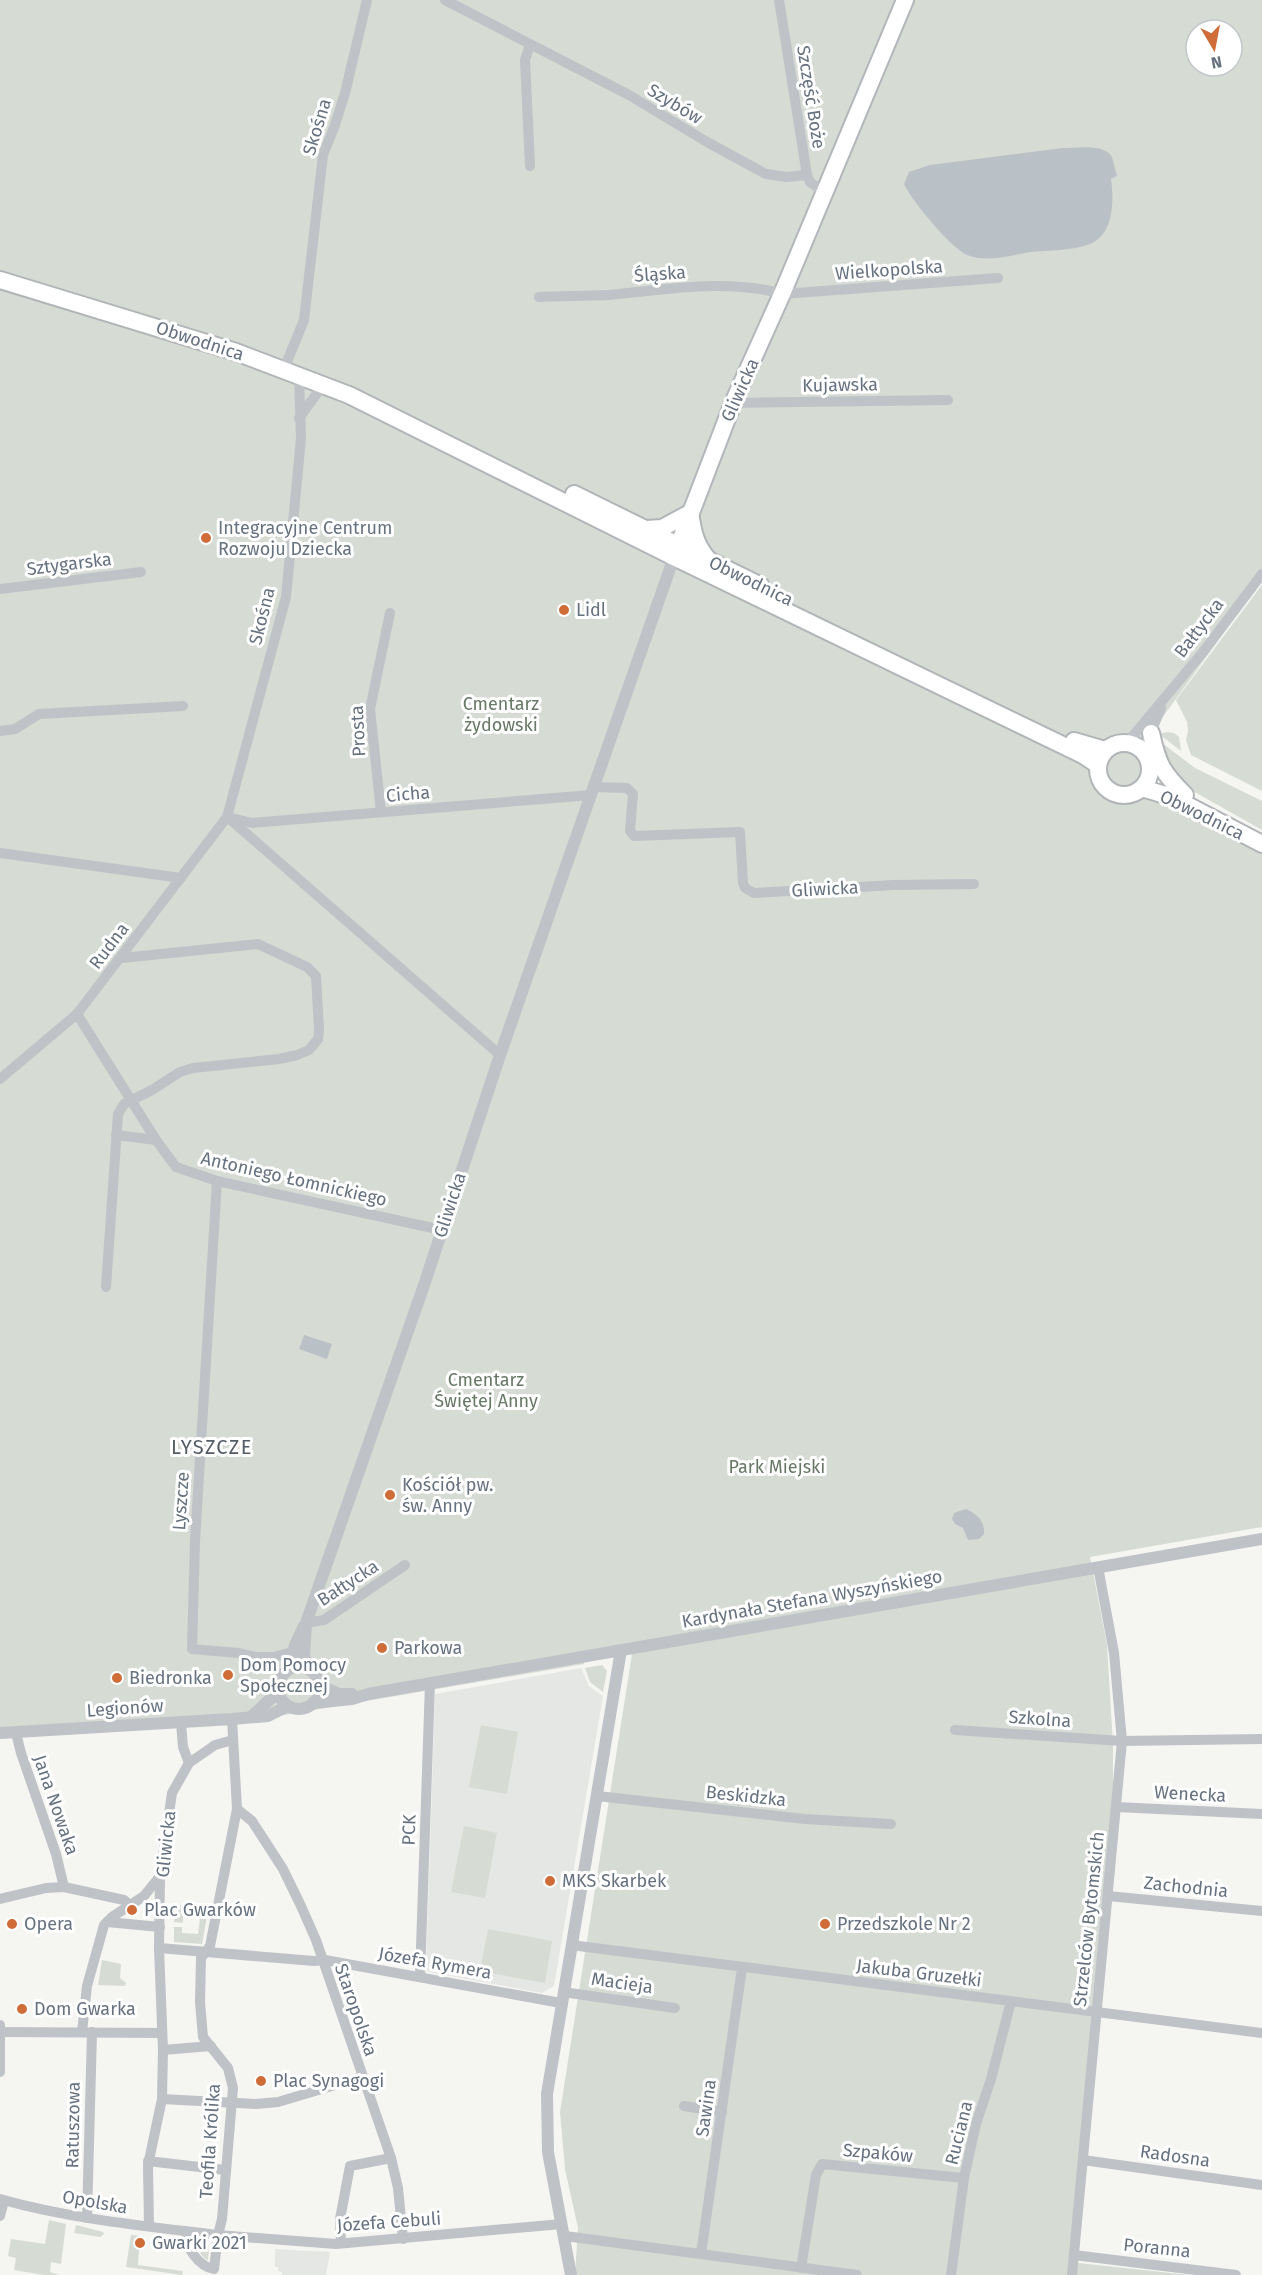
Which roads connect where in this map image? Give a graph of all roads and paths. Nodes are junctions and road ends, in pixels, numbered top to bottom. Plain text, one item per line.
1 (367, 0) edge
2 (445, 0) edge
3 (779, 0) edge
4 (905, 0) edge
5 (530, 45) junction
6 (530, 166) dead end
7 (807, 175) junction
8 (824, 192) junction
9 (998, 278) dead end
10 (0, 280) edge
11 (782, 294) junction
12 (539, 297) dead end
13 (292, 372) junction
14 (323, 385) junction
15 (948, 400) dead end
16 (733, 403) junction
17 (395, 416) junction
18 (299, 418) junction
19 (690, 513) junction
20 (648, 529) junction
21 (676, 551) junction
22 (710, 561) junction
23 (141, 572) dead end
24 (1262, 574) edge
25 (0, 588) edge
26 (390, 613) dead end
27 (1163, 702) junction
28 (183, 706) dead end
29 (0, 731) edge
30 (1151, 734) junction
31 (1127, 742) junction
32 (1143, 752) junction
33 (1101, 758) junction
34 (1149, 772) junction
35 (1142, 788) junction
36 (593, 791) junction
37 (1185, 795) junction
38 (381, 812) junction
39 (227, 817) junction
40 (1262, 837) edge
41 (1262, 844) edge
42 (0, 853) edge
43 (181, 878) junction
44 (974, 884) dead end
45 (122, 958) junction
46 (77, 1014) junction
47 (500, 1055) junction
48 (0, 1079) edge
49 (131, 1101) junction
50 (116, 1135) junction
51 (156, 1140) junction
52 (217, 1180) junction
53 (442, 1230) junction
54 (106, 1287) dead end
55 (1262, 1539) edge
56 (405, 1565) dead end
57 (1098, 1567) junction
58 (306, 1623) junction
59 (621, 1650) junction
60 (292, 1652) junction
61 (290, 1668) junction
62 (309, 1668) junction
63 (430, 1683) junction
64 (321, 1686) junction
65 (278, 1692) junction
66 (368, 1694) junction
67 (314, 1703) junction
68 (288, 1706) junction
69 (251, 1717) junction
70 (232, 1719) junction
71 (181, 1723) junction
72 (955, 1730) dead end
73 (0, 1733) edge
74 (16, 1733) junction
75 (233, 1740) junction
76 (1262, 1740) edge
77 (1122, 1741) junction
78 (189, 1763) junction
79 (597, 1796) junction
80 (1116, 1807) junction
81 (237, 1809) junction
82 (1262, 1814) edge
83 (891, 1824) dead end
84 (160, 1876) junction
85 (64, 1887) junction
86 (1108, 1896) junction
87 (0, 1899) edge
88 (131, 1906) junction
89 (1262, 1911) edge
90 (106, 1922) junction
91 (160, 1927) junction
92 (571, 1944) junction
93 (159, 1948) junction
94 (205, 1952) junction
95 (322, 1960) junction
96 (742, 1968) junction
97 (420, 1977) junction
98 (562, 1998) junction
99 (1011, 2001) junction
100 (675, 2008) dead end
101 (1096, 2011) junction
102 (0, 2025) edge
103 (0, 2032) edge
104 (87, 2032) junction
105 (162, 2033) junction
106 (1262, 2033) edge
107 (211, 2046) junction
108 (163, 2050) junction
109 (0, 2072) edge
110 (362, 2076) junction
111 (162, 2099) junction
112 (232, 2102) junction
113 (684, 2106) dead end
114 (722, 2112) junction
115 (391, 2158) junction
116 (148, 2160) junction
117 (1083, 2160) junction
118 (225, 2170) junction
119 (964, 2178) junction
120 (1262, 2185) edge
121 (2, 2200) edge
122 (0, 2216) edge
123 (87, 2218) junction
124 (149, 2226) junction
125 (563, 2230) junction
126 (186, 2231) junction
127 (218, 2235) junction
128 (403, 2239) junction
129 (341, 2243) junction
130 (701, 2254) junction
131 (1074, 2255) junction
132 (801, 2268) junction
133 (1164, 2270) edge
134 (214, 2272) edge
135 (571, 2275) edge
136 (857, 2275) edge
137 (951, 2275) edge
138 (1072, 2275) edge
139 (1236, 2275) edge

1 - 13 street, Skośna
2 - 5 street, Szybów
3 - 7 street, Szczęść Boże
4 - 8 main road, Gliwicka
5 - 6 street
5 - 7 street, Szybów
7 - 8 street, Szczęść Boże
8 - 11 main road, Gliwicka
9 - 11 street, Wielkopolska
10 - 13 main road, Obwodnica
11 - 12 street, Śląska
11 - 16 main road, Gliwicka
13 - 14 main road, Obwodnica
13 - 18 street, Skośna
14 - 17 main road, Obwodnica
14 - 18 street
15 - 16 street, Kujawska
16 - 19 main road, Gliwicka
17 - 20 main road, Obwodnica
17 - 21 main road, Obwodnica
18 - 39 street, Skośna
19 - 20 main road
19 - 21 main road, Gliwicka
19 - 22 main road
20 - 21 main road, Obwodnica
21 - 22 main road, Obwodnica
21 - 33 main road, Obwodnica
21 - 36 street, Gliwicka
22 - 33 main road, Obwodnica
23 - 25 street, Sztygarska
24 - 27 street, Bałtycka
26 - 38 street, Prosta
27 - 30 street, Bałtycka
27 - 31 street, Bałtycka
28 - 29 street
30 - 32 street, Bałtycka
30 - 37 main road
31 - 32 main road
31 - 33 main road
32 - 34 main road
33 - 35 main road
34 - 35 main road
34 - 37 main road, Obwodnica
35 - 41 main road, Obwodnica
36 - 38 street, Cicha
36 - 44 street, Gliwicka
36 - 47 street, Gliwicka
37 - 40 main road, Obwodnica
38 - 39 street, Cicha
39 - 43 street, Rudna
39 - 47 street
42 - 43 street
43 - 45 street, Rudna
45 - 46 street, Rudna
45 - 49 street
46 - 48 street, Rudna
46 - 49 street, Antoniego Łomnickiego
47 - 53 street, Gliwicka
49 - 50 street
49 - 51 street, Antoniego Łomnickiego
50 - 51 street
50 - 54 street
51 - 52 street, Antoniego Łomnickiego
52 - 53 street, Antoniego Łomnickiego
52 - 60 street, Lyszcze
53 - 58 street, Gliwicka
55 - 57 street, Kardynała Stefana Wyszyńskiego
56 - 58 street, Bałtycka
57 - 59 street, Kardynała Stefana Wyszyńskiego
57 - 77 street, Strzelców Bytomskich
58 - 60 street, Gliwicka
58 - 62 street, Gliwicka
59 - 63 street, Kardynała Stefana Wyszyńskiego
59 - 79 street
60 - 61 street, Gliwicka
61 - 62 street
61 - 65 street
62 - 64 street
63 - 66 street, Kardynała Stefana Wyszyńskiego
63 - 97 street, PCK
64 - 66 street, Kardynała Stefana Wyszyńskiego
64 - 67 street
65 - 68 street
65 - 69 street
66 - 67 street, Kardynała Stefana Wyszyńskiego
67 - 68 street
68 - 69 street, Legionów
69 - 70 street, Legionów
70 - 71 street, Legionów
70 - 75 street
71 - 74 street, Legionów
71 - 78 street
72 - 77 street, Szkolna
73 - 74 street, Legionów
74 - 85 street, Jana Nowaka
75 - 78 street, Gliwicka
75 - 81 street, Teofila Królika
76 - 77 street, Szkolna
77 - 80 street, Strzelców Bytomskich
78 - 84 street, Gliwicka
79 - 83 street, Beskidzka
79 - 92 street
80 - 82 street, Wenecka
80 - 86 street, Strzelców Bytomskich
81 - 94 street, Teofila Królika
81 - 95 street, Staropolska
84 - 88 street
84 - 91 street, Gliwicka
85 - 87 street
85 - 88 street
86 - 89 street, Zachodnia
86 - 101 street, Strzelców Bytomskich
88 - 90 street
90 - 91 street
90 - 104 street
91 - 93 street, Gliwicka
92 - 96 street, Jakuba Gruzełki
92 - 98 street
93 - 94 street, Józefa Rymera
93 - 105 street, Gliwicka
94 - 95 street, Józefa Rymera
94 - 107 street, Teofila Królika
95 - 97 street, Józefa Rymera
95 - 110 street, Staropolska
96 - 99 street, Jakuba Gruzełki
96 - 114 street, Sawina
97 - 98 street, Józefa Rymera
98 - 100 street, Macieja
98 - 125 street
99 - 101 street, Jakuba Gruzełki
99 - 119 street, Ruciana
101 - 106 street, Jakuba Gruzełki
101 - 117 street, Strzelców Bytomskich
102 - 103 street
103 - 104 street
103 - 109 street
104 - 105 street
104 - 123 street, Ratuszowa
105 - 108 street, Gliwicka
107 - 108 street
107 - 112 street, Teofila Królika
108 - 111 street, Gliwicka
110 - 112 street
110 - 115 street, Staropolska
111 - 112 street
111 - 116 street, Gliwicka
112 - 118 street, Teofila Królika
113 - 114 street
114 - 130 street, Sawina
115 - 128 street, Staropolska
115 - 129 street
116 - 118 street
116 - 124 street, Gliwicka
117 - 120 street, Radosna
117 - 131 street, Strzelców Bytomskich
118 - 127 street, Teofila Królika
119 - 132 street, Szpaków
119 - 137 street, Ruciana
121 - 122 street
121 - 123 street, Opolska
123 - 124 street, Opolska
124 - 126 street, Opolska
125 - 128 street, Józefa Cebuli
125 - 130 street, Józefa Cebuli
125 - 135 street
126 - 127 street, Opolska
126 - 134 street
127 - 129 street, Józefa Cebuli
127 - 134 street
128 - 129 street, Józefa Cebuli
130 - 132 street, Józefa Cebuli
131 - 133 street, Poranna
131 - 138 street, Strzelców Bytomskich
132 - 136 street, Józefa Cebuli
133 - 139 street, Poranna

